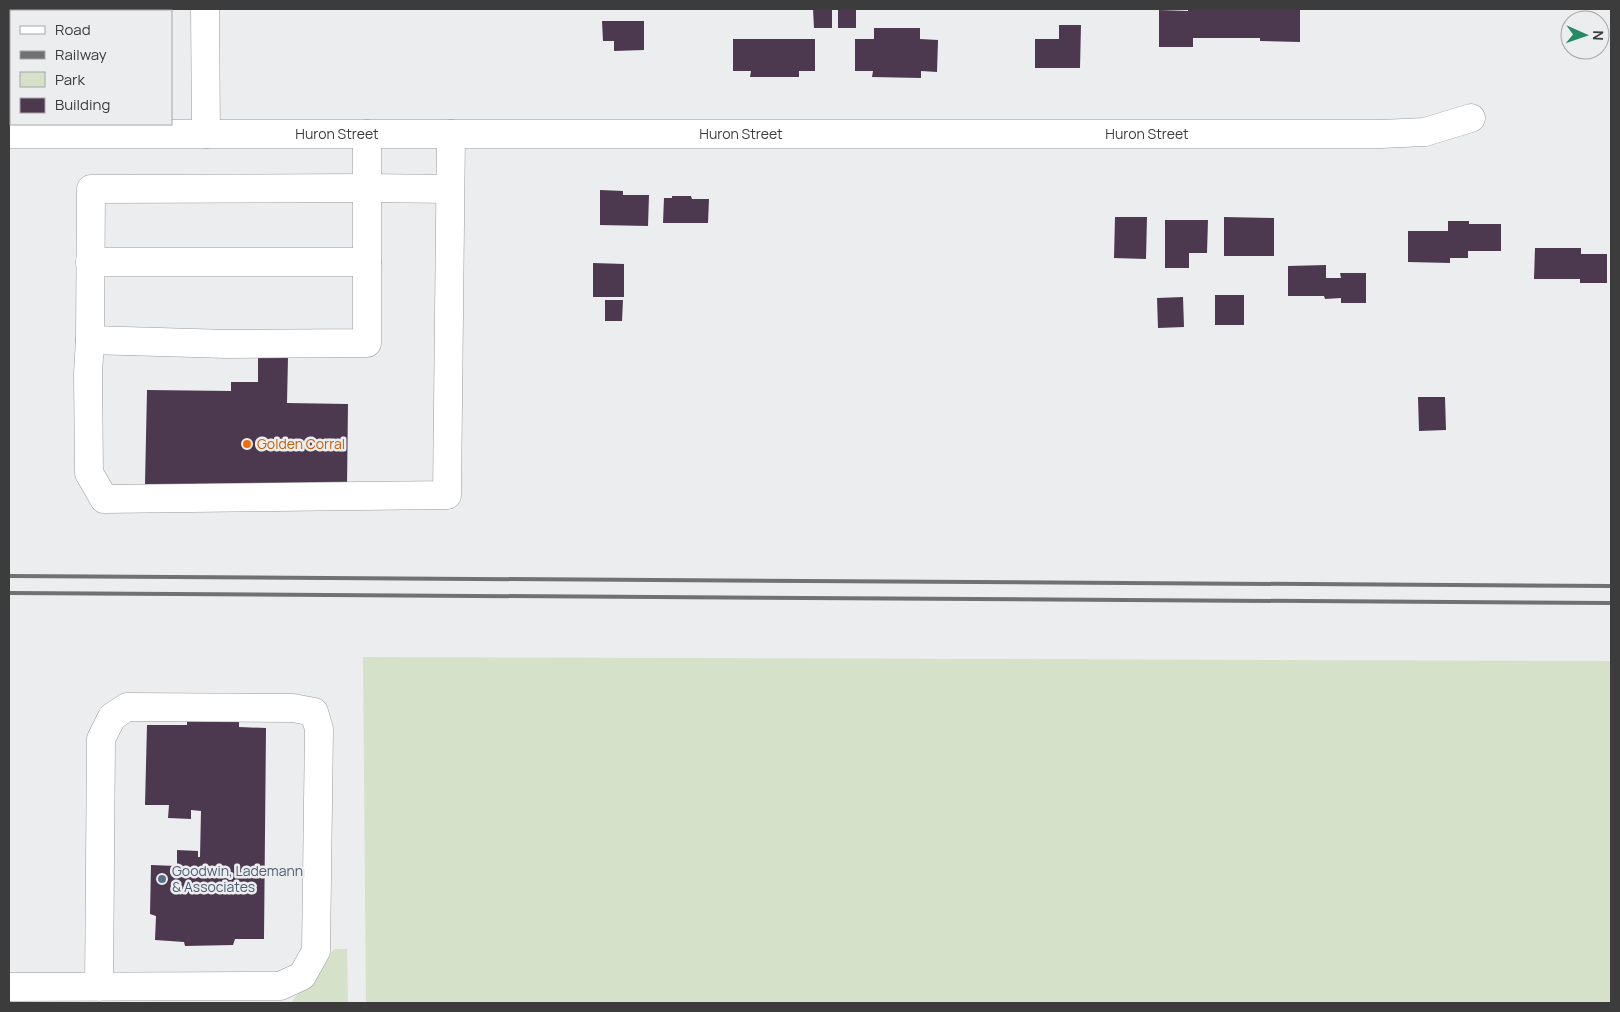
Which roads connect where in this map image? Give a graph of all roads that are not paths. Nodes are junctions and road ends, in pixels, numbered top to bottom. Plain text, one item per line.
1 (205, 9) edge
2 (1471, 118) dead end
3 (9, 134) edge
4 (206, 134) junction
5 (367, 134) junction
6 (451, 134) junction
7 (367, 188) junction
8 (450, 190) junction
9 (90, 262) junction
10 (367, 262) junction
11 (90, 340) junction
12 (99, 986) junction
13 (9, 987) edge

1 - 4 street
2 - 6 street, Huron Street
3 - 4 street, Huron Street
4 - 5 street, Huron Street
5 - 6 street, Huron Street
5 - 7 street
6 - 8 street
7 - 8 street
7 - 9 street
7 - 10 street
8 - 11 street
9 - 10 street
9 - 11 street
10 - 11 street
12 - 12 street
12 - 13 street

